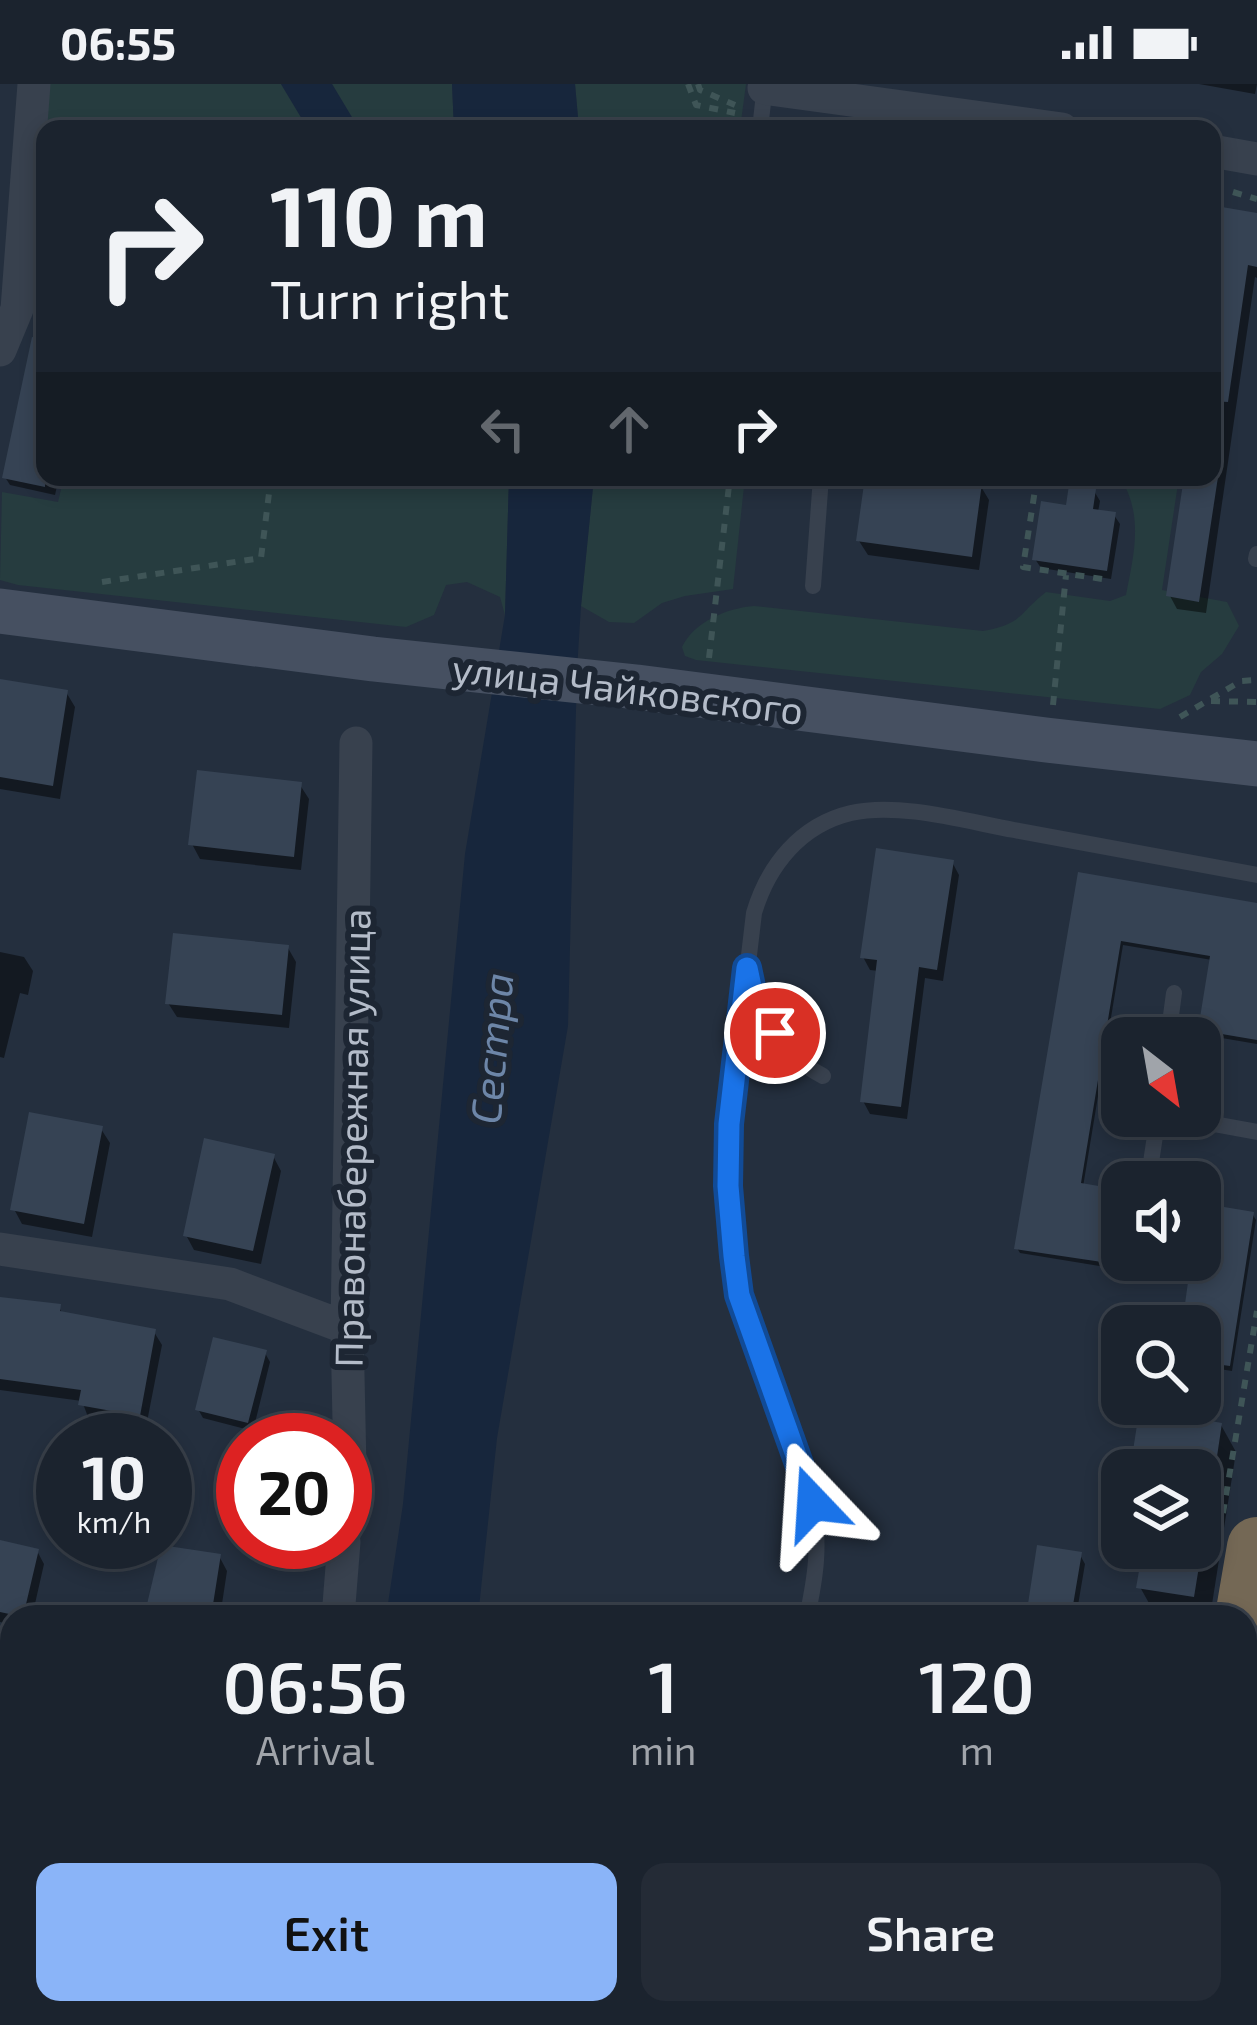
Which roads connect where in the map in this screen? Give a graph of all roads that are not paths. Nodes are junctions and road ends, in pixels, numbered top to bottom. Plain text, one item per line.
1 (34, 84) edge
2 (764, 94) edge
3 (999, 120) edge
4 (0, 350) edge
5 (820, 486) edge
6 (812, 586) dead end
7 (0, 611) edge
8 (356, 743) dead end
9 (1257, 764) edge
10 (1257, 875) edge
11 (747, 968) junction
12 (1174, 993) dead end
13 (1171, 1017) edge
14 (823, 1076) dead end
15 (1221, 1125) edge
16 (1257, 1132) edge
17 (0, 1249) edge
18 (347, 1328) junction
19 (349, 1413) edge
20 (1238, 1540) edge
21 (342, 1569) edge
22 (339, 1605) edge
23 (809, 1605) edge
24 (1244, 1605) edge

1 - 4 street
2 - 3 street
5 - 6 lane
7 - 9 street, улица Чайковского
8 - 18 street, Правонабережная улица
10 - 11 lane
11 - 14 lane
11 - 23 lane
12 - 13 lane
15 - 16 lane
17 - 18 street
18 - 19 street, Правонабережная улица
20 - 24 highway
21 - 22 street

